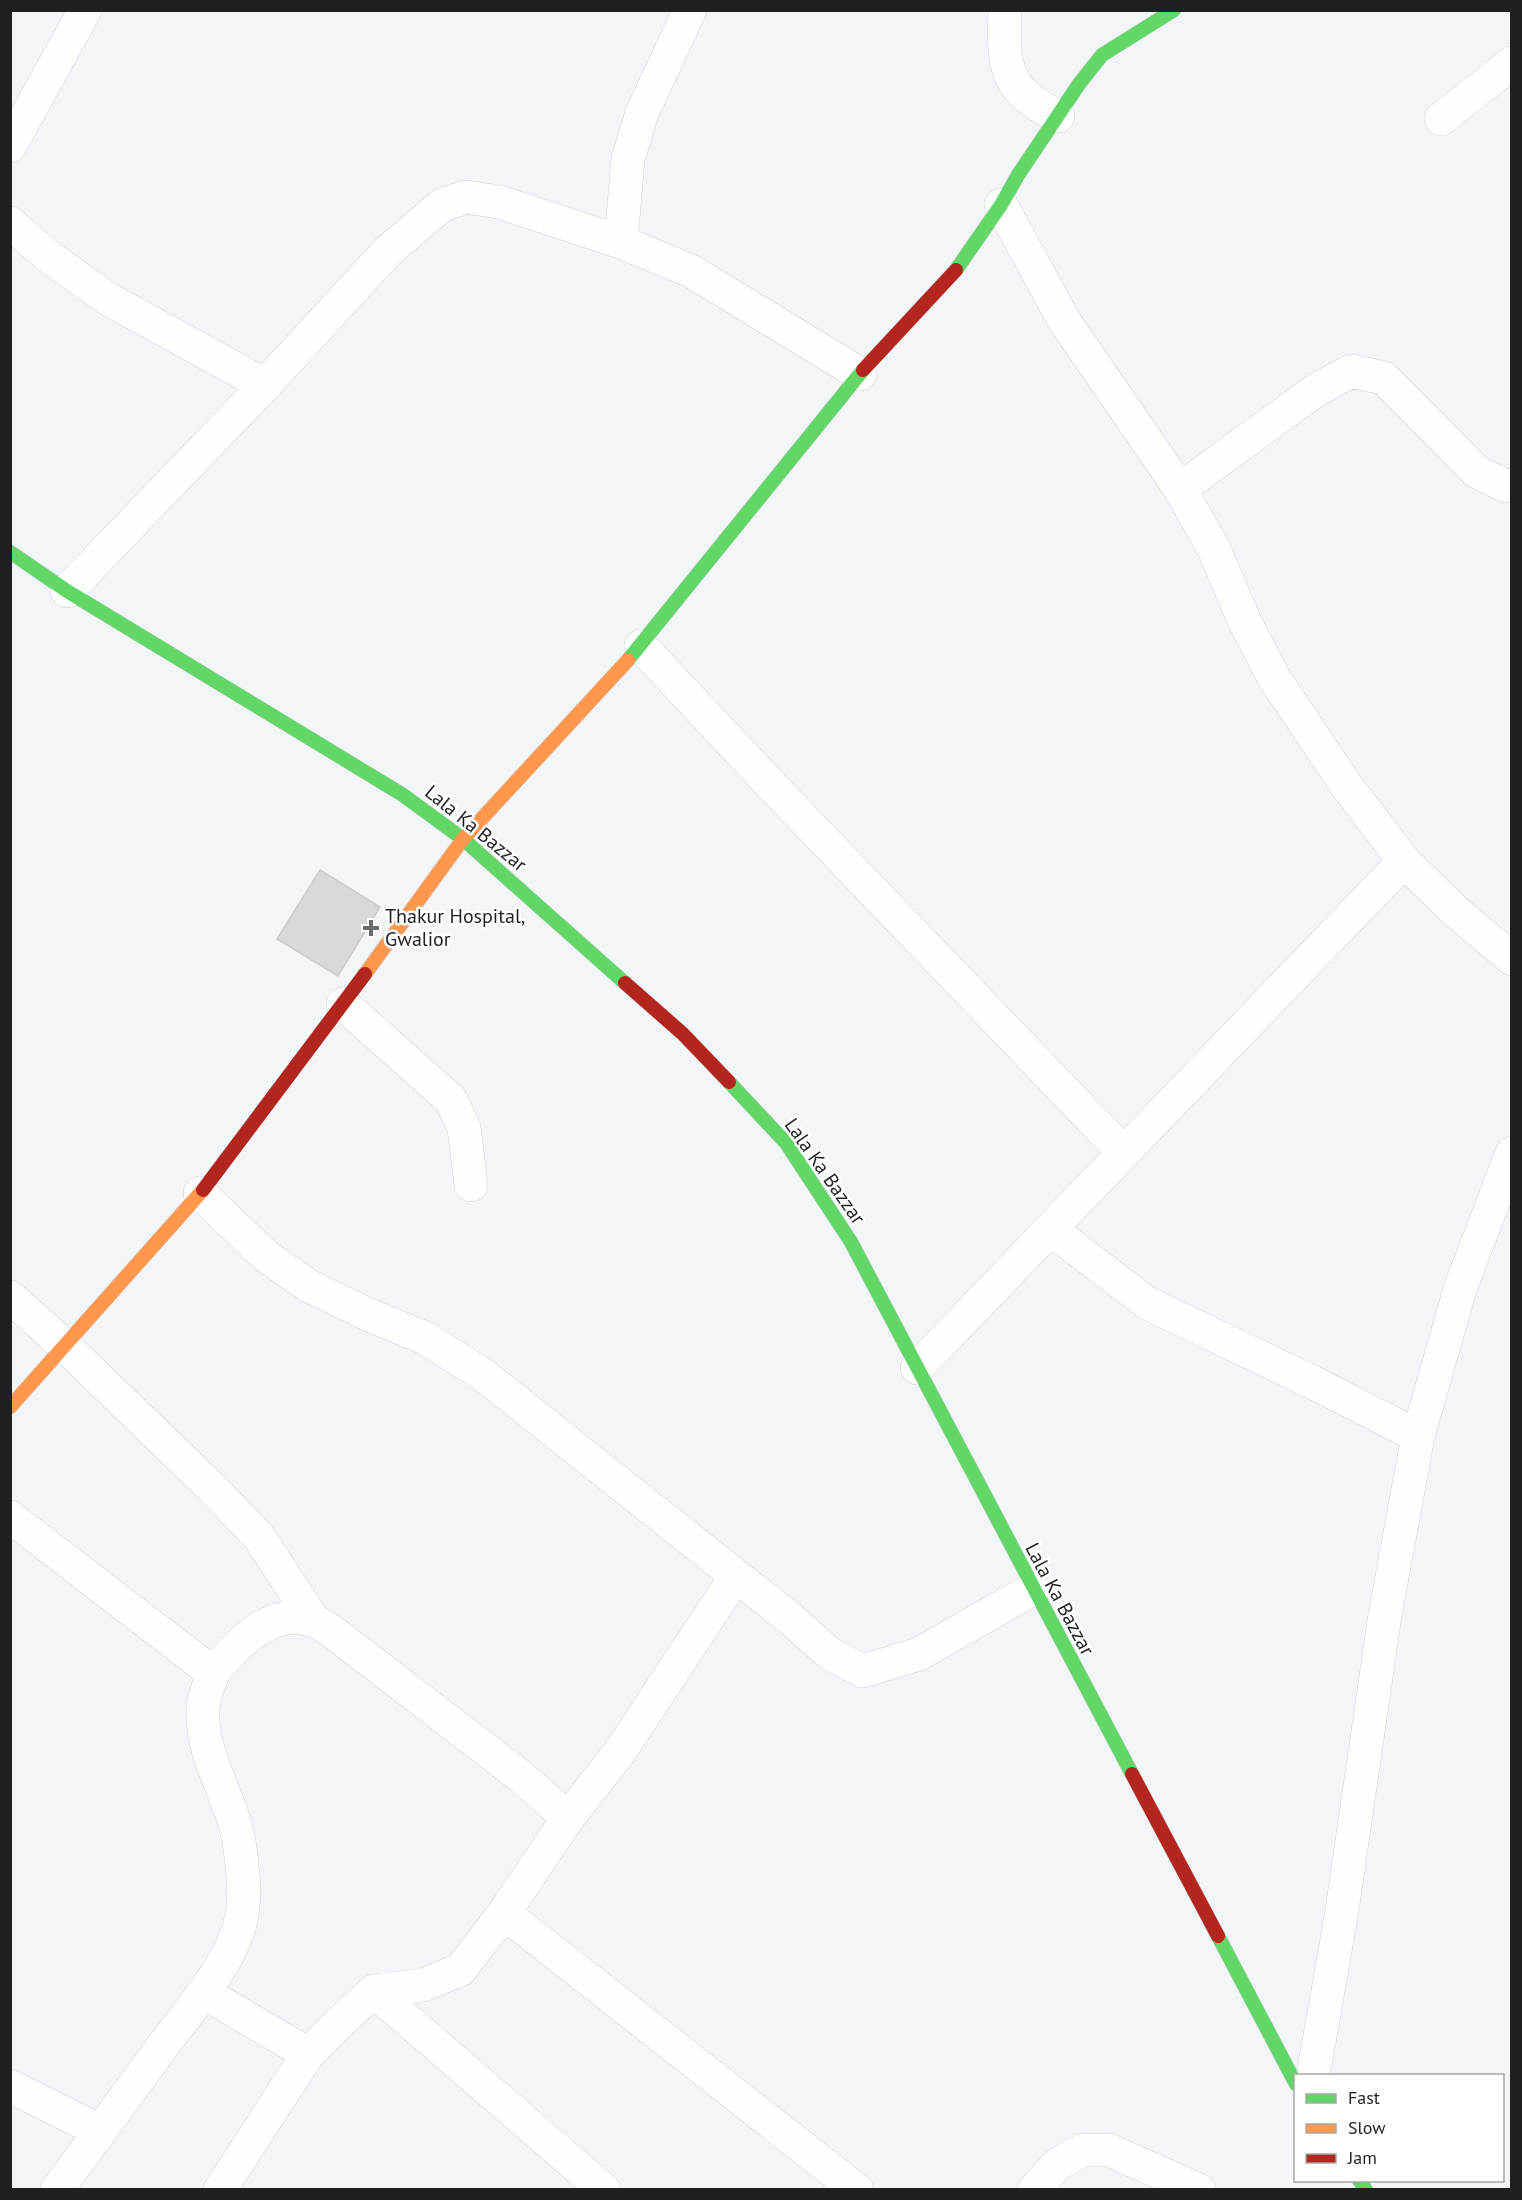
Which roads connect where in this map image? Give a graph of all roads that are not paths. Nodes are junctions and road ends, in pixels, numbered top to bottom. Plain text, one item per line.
1 (86, 10) edge
2 (690, 10) edge
3 (1005, 10) edge
4 (1145, 10) edge
5 (1174, 10) edge
6 (1127, 38) junction
7 (1512, 63) edge
8 (1058, 117) junction
9 (1441, 119) dead end
10 (10, 146) edge
11 (1001, 205) junction
12 (10, 223) edge
13 (621, 242) junction
14 (860, 374) junction
15 (265, 385) junction
16 (1512, 486) edge
17 (1180, 489) junction
18 (10, 552) edge
19 (66, 591) junction
20 (641, 646) junction
21 (463, 839) junction
22 (1404, 861) junction
23 (1512, 959) edge
24 (343, 1004) junction
25 (1123, 1152) junction
26 (1512, 1153) edge
27 (471, 1185) dead end
28 (200, 1193) junction
29 (1501, 1210) edge
30 (1050, 1229) junction
31 (10, 1297) edge
32 (65, 1346) junction
33 (916, 1368) junction
34 (10, 1407) edge
35 (1418, 1436) junction
36 (10, 1517) edge
37 (736, 1576) junction
38 (1033, 1589) junction
39 (314, 1621) junction
40 (213, 1673) junction
41 (568, 1818) junction
42 (504, 1913) junction
43 (374, 1991) junction
44 (203, 1992) junction
45 (308, 2054) junction
46 (1313, 2074) edge
47 (1294, 2080) edge
48 (10, 2086) edge
49 (100, 2131) junction
50 (586, 2184) edge
51 (57, 2190) edge
52 (220, 2190) edge
53 (857, 2190) edge
54 (1034, 2190) edge
55 (1199, 2190) edge

1 - 10 street
2 - 13 street
3 - 8 street
4 - 6 street
5 - 6 street
6 - 8 street
7 - 9 street
8 - 11 street
11 - 14 street
11 - 17 street
12 - 15 street
13 - 14 street
13 - 15 street
14 - 20 street
15 - 19 street
16 - 17 street
17 - 22 street
18 - 19 street, Lala Ka Bazzar
19 - 21 street, Lala Ka Bazzar
20 - 21 street
20 - 25 street
21 - 24 street
21 - 33 street, Lala Ka Bazzar
22 - 23 street
22 - 25 street
24 - 27 street
24 - 28 street
25 - 30 street
26 - 29 street
28 - 32 street
28 - 37 street
29 - 35 street
30 - 33 street
30 - 35 street
31 - 32 street
32 - 34 street
32 - 39 street
33 - 38 street, Lala Ka Bazzar
35 - 46 street
36 - 40 street
37 - 38 street
37 - 41 street
38 - 47 street, Lala Ka Bazzar
39 - 40 street
39 - 41 street
40 - 44 street
41 - 42 street
42 - 43 street
42 - 53 street
43 - 45 street
43 - 50 street
44 - 45 street
44 - 49 street
45 - 52 street
48 - 49 street
49 - 51 street
54 - 55 street

